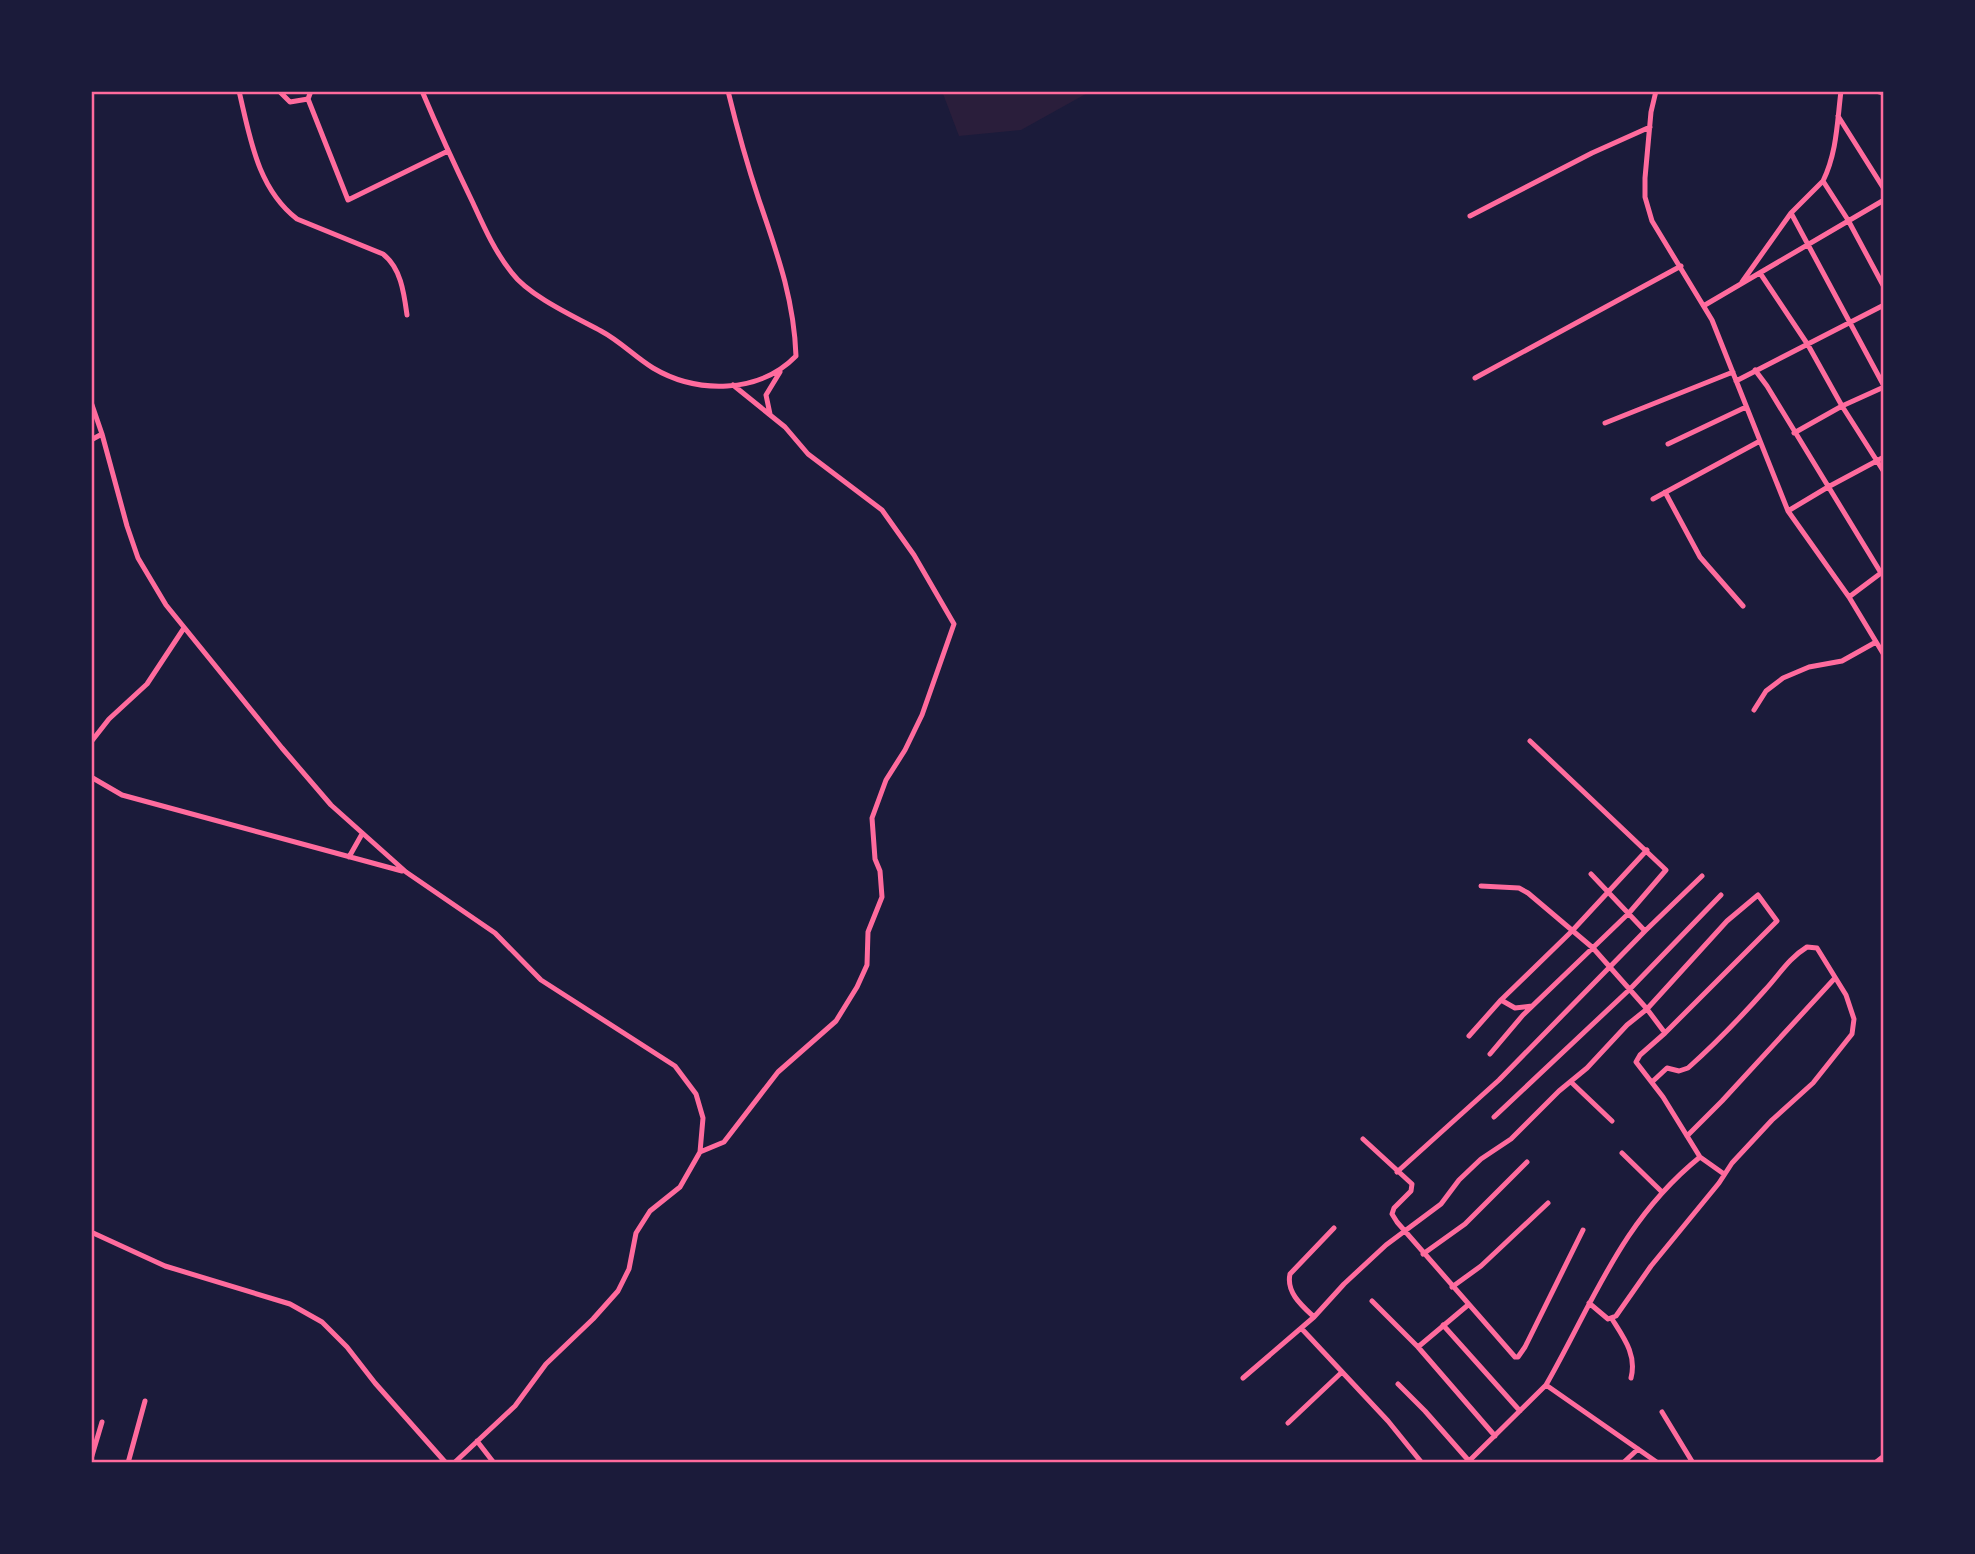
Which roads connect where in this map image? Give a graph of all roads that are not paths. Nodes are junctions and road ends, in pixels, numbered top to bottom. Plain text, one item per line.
1 (239, 91) edge
2 (279, 91) edge
3 (311, 91) edge
4 (422, 91) edge
5 (728, 91) edge
6 (1656, 91) edge
7 (1841, 91) edge
8 (1877, 91) edge
9 (1884, 93) edge
10 (308, 99) junction
11 (1838, 116) junction
12 (1650, 127) junction
13 (448, 151) junction
14 (1823, 181) junction
15 (1884, 189) edge
16 (1884, 200) edge
17 (1791, 213) junction
18 (1470, 216) dead end
19 (1847, 220) junction
20 (1808, 243) junction
21 (1681, 266) junction
22 (1760, 273) junction
23 (1741, 284) junction
24 (1884, 287) edge
25 (1884, 305) edge
26 (1705, 306) junction
27 (407, 315) dead end
28 (1849, 323) junction
29 (1808, 345) junction
30 (782, 369) junction
31 (1755, 370) junction
32 (1733, 372) junction
33 (1475, 378) dead end
34 (1736, 381) junction
35 (733, 385) junction
36 (1884, 387) edge
37 (91, 402) edge
38 (1842, 406) junction
39 (1746, 407) junction
40 (770, 414) junction
41 (1605, 424) dead end
42 (1794, 433) junction
43 (102, 434) junction
44 (91, 440) edge
45 (1760, 441) junction
46 (1668, 444) dead end
47 (1884, 457) edge
48 (1877, 461) junction
49 (1884, 472) edge
50 (1829, 487) junction
51 (1665, 492) junction
52 (1653, 499) dead end
53 (1788, 511) junction
54 (1883, 572) edge
55 (1849, 597) junction
56 (1743, 606) dead end
57 (184, 628) junction
58 (1876, 642) junction
59 (1884, 655) edge
60 (1754, 710) dead end
61 (91, 741) edge
62 (1530, 741) dead end
63 (91, 778) edge
64 (362, 834) junction
65 (1647, 850) junction
66 (349, 857) junction
67 (406, 872) junction
68 (1591, 874) dead end
69 (1702, 876) dead end
70 (1481, 886) dead end
71 (1608, 892) junction
72 (1721, 895) dead end
73 (1629, 913) junction
74 (1572, 931) junction
75 (1646, 931) junction
76 (1593, 948) junction
77 (1610, 968) junction
78 (1835, 978) junction
79 (1630, 989) junction
80 (1501, 1000) junction
81 (1532, 1006) junction
82 (1647, 1009) junction
83 (1665, 1033) junction
84 (1469, 1036) dead end
85 (1490, 1054) dead end
86 (1571, 1082) junction
87 (1651, 1082) junction
88 (1494, 1117) dead end
89 (1612, 1121) dead end
90 (1687, 1136) junction
91 (1363, 1139) dead end
92 (700, 1152) junction
93 (1622, 1153) dead end
94 (1700, 1157) junction
95 (1527, 1162) dead end
96 (1397, 1172) junction
97 (1724, 1174) junction
98 (1662, 1192) junction
99 (1548, 1203) dead end
100 (1334, 1228) dead end
101 (1583, 1230) dead end
102 (91, 1231) edge
103 (1404, 1232) junction
104 (1423, 1254) junction
105 (1452, 1287) junction
106 (1372, 1301) dead end
107 (1588, 1303) junction
108 (1468, 1306) junction
109 (1314, 1317) junction
110 (1612, 1319) junction
111 (1443, 1325) junction
112 (1301, 1328) junction
113 (1418, 1347) junction
114 (1342, 1373) junction
115 (1243, 1378) dead end
116 (1631, 1378) dead end
117 (1398, 1384) dead end
118 (1546, 1385) junction
119 (145, 1401) dead end
120 (1520, 1410) junction
121 (1662, 1412) dead end
122 (102, 1422) dead end
123 (1288, 1423) dead end
124 (1495, 1436) junction
125 (477, 1441) junction
126 (1638, 1449) junction
127 (1884, 1456) edge
128 (91, 1459) edge
129 (1468, 1462) edge
130 (128, 1463) edge
131 (446, 1463) edge
132 (454, 1463) edge
133 (494, 1463) edge
134 (1422, 1463) edge
135 (1623, 1463) edge
136 (1658, 1463) edge
137 (1693, 1463) edge
138 (1875, 1463) edge

1 - 27 street
2 - 10 street
3 - 10 street
4 - 13 street
5 - 30 street
6 - 12 street
7 - 11 street
8 - 9 street
10 - 13 street
11 - 14 street
11 - 15 street
12 - 18 street
12 - 21 street
13 - 35 street
14 - 17 street
14 - 19 street
16 - 19 street
17 - 20 street
17 - 23 street
19 - 20 street
19 - 24 street
20 - 22 street
20 - 28 street
21 - 26 street
21 - 33 street
22 - 23 street
22 - 29 street
23 - 26 street
25 - 28 street
26 - 32 street
28 - 29 street
28 - 36 street
29 - 31 street
29 - 38 street
30 - 35 street
30 - 40 street
31 - 34 street
31 - 42 street
32 - 34 street
32 - 41 street
34 - 39 street
35 - 40 street
36 - 38 street
37 - 43 street
38 - 42 street
38 - 48 street
39 - 45 street
39 - 46 street
40 - 92 street
42 - 50 street
43 - 44 street
43 - 57 street
45 - 51 street
45 - 53 street
47 - 48 street
48 - 49 street
48 - 50 street
50 - 53 street
50 - 54 street
51 - 52 street
51 - 56 street
53 - 55 street
54 - 55 street
55 - 58 street
57 - 61 street
57 - 64 street
58 - 59 street
58 - 60 street
62 - 65 street
63 - 66 street
64 - 66 street
64 - 67 street
65 - 71 street
65 - 73 street
66 - 67 street
67 - 92 street
68 - 71 street
69 - 75 street
70 - 74 street
71 - 73 street
71 - 74 street
72 - 79 street
73 - 75 street
73 - 76 street
74 - 76 street
74 - 80 street
75 - 77 street
76 - 77 street
76 - 81 street
77 - 79 street
77 - 96 street
78 - 87 street
78 - 90 street
78 - 97 street
79 - 82 street
79 - 88 street
80 - 81 street
80 - 84 street
81 - 85 street
82 - 83 street
82 - 83 street
82 - 86 street
83 - 87 street
86 - 89 street
86 - 103 street
87 - 90 street
90 - 94 street
91 - 96 street
92 - 125 street
93 - 98 street
94 - 97 street
94 - 98 street
95 - 104 street
96 - 103 street
97 - 110 street
98 - 107 street
99 - 105 street
100 - 109 street
101 - 108 street
102 - 131 street
103 - 104 street
103 - 109 street
104 - 105 street
105 - 108 street
106 - 113 street
107 - 110 street
107 - 118 street
108 - 111 street
109 - 112 street
110 - 116 street
111 - 113 street
111 - 120 street
112 - 114 street
112 - 115 street
113 - 124 street
114 - 123 street
114 - 134 street
117 - 129 street
118 - 120 street
118 - 126 street
119 - 130 street
120 - 124 street
121 - 137 street
122 - 128 street
124 - 129 street
125 - 132 street
125 - 133 street
126 - 135 street
126 - 136 street
127 - 138 street

